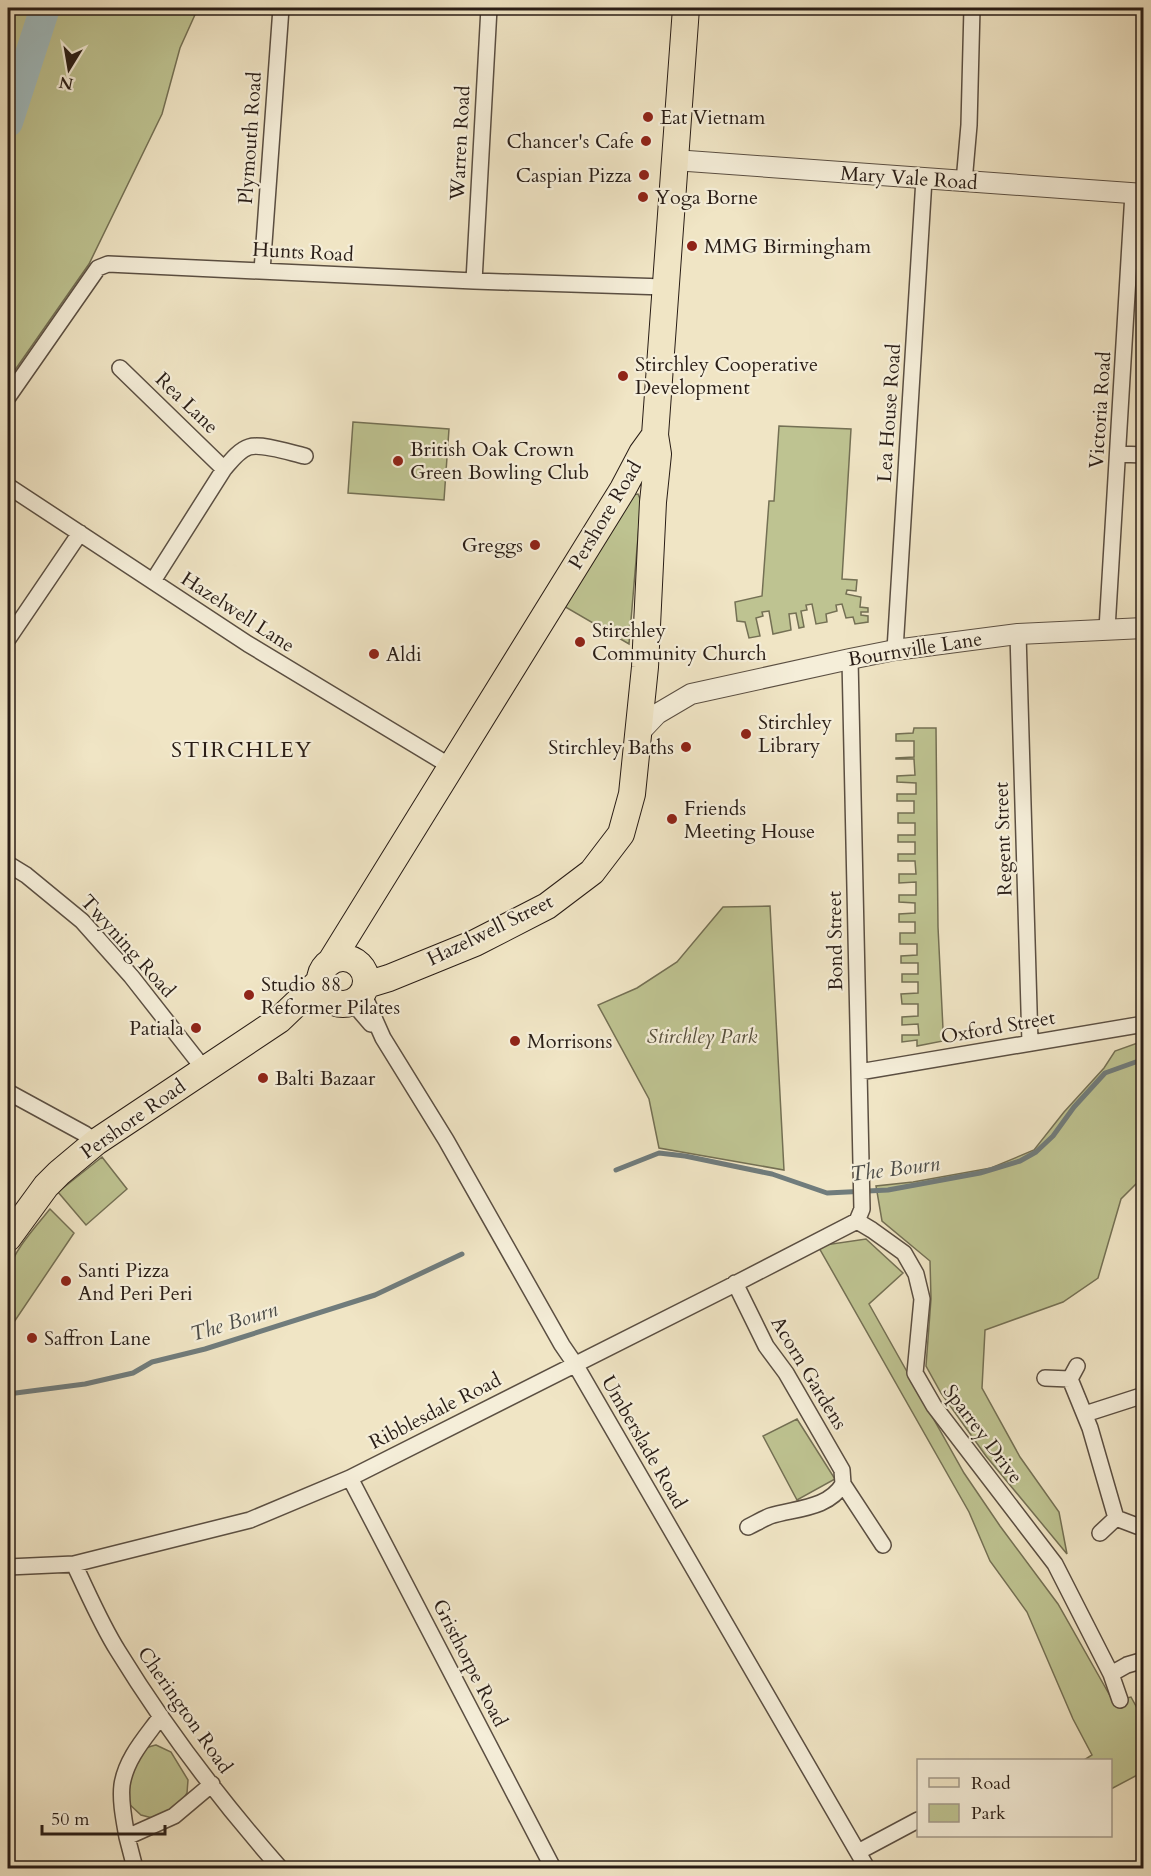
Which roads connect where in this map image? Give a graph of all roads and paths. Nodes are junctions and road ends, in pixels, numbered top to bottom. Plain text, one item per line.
1 (281, 8) edge
2 (489, 8) edge
3 (686, 8) edge
4 (972, 8) edge
5 (674, 160) junction
6 (924, 179) junction
7 (964, 182) junction
8 (1138, 193) edge
9 (262, 271) junction
10 (474, 281) junction
11 (665, 287) junction
12 (120, 368) dead end
13 (8, 397) edge
14 (655, 435) junction
15 (1118, 454) junction
16 (1143, 455) edge
17 (305, 456) dead end
18 (224, 469) junction
19 (8, 486) edge
20 (623, 489) junction
21 (653, 502) junction
22 (80, 533) junction
23 (153, 580) junction
24 (1143, 628) edge
25 (1107, 629) junction
26 (1018, 634) junction
27 (8, 639) edge
28 (895, 650) junction
29 (850, 659) junction
30 (643, 688) junction
31 (691, 694) junction
32 (639, 733) junction
33 (450, 766) junction
34 (8, 864) edge
35 (344, 987) junction
36 (1143, 1024) edge
37 (1030, 1044) junction
38 (204, 1069) junction
39 (859, 1072) junction
40 (8, 1092) edge
41 (96, 1142) junction
42 (860, 1215) junction
43 (8, 1238) edge
44 (735, 1283) junction
45 (575, 1364) junction
46 (1045, 1378) dead end
47 (1143, 1395) edge
48 (1085, 1414) junction
49 (350, 1478) junction
50 (843, 1484) junction
51 (1116, 1518) junction
52 (1137, 1526) dead end
53 (748, 1527) dead end
54 (1100, 1533) dead end
55 (883, 1545) dead end
56 (74, 1564) junction
57 (8, 1567) edge
58 (1143, 1660) edge
59 (1111, 1674) junction
60 (1120, 1700) dead end
61 (161, 1716) junction
62 (212, 1784) junction
63 (917, 1821) edge
64 (127, 1837) junction
65 (858, 1852) junction
66 (135, 1869) edge
67 (280, 1869) edge
68 (553, 1869) edge
69 (867, 1869) edge

1 - 9 street, Plymouth Road
2 - 10 street, Warren Road
3 - 5 main road, Pershore Road
4 - 7 street
5 - 6 street, Mary Vale Road
5 - 11 main road, Pershore Road
6 - 7 street, Mary Vale Road
6 - 28 street, Lea House Road
7 - 8 street, Mary Vale Road
8 - 15 street, Victoria Road
9 - 10 street, Hunts Road
9 - 13 street, Hunts Road
10 - 11 street, Hunts Road
11 - 14 main road, Pershore Road
12 - 18 street, Rea Lane
14 - 20 main road, Pershore Road
14 - 21 main road, Hazelwell Street
15 - 16 street
15 - 25 street, Victoria Road
17 - 18 street
18 - 23 street
19 - 22 street, Hazelwell Lane
20 - 21 main road
20 - 33 main road, Pershore Road
21 - 30 main road, Hazelwell Street
22 - 23 street, Hazelwell Lane
22 - 27 street
23 - 33 street, Hazelwell Lane
24 - 25 street, Bournville Lane
25 - 26 street, Bournville Lane
26 - 28 street, Bournville Lane
26 - 37 street, Regent Street
28 - 29 street, Bournville Lane
29 - 31 street, Bournville Lane
29 - 39 street, Bond Street
30 - 31 street, Bournville Lane
30 - 32 main road, Hazelwell Street
31 - 32 street, Bournville Lane
32 - 35 main road, Hazelwell Street
33 - 35 main road, Pershore Road
34 - 38 street, Twyning Road
35 - 38 main road, Pershore Road
35 - 45 street, Umberslade Road
36 - 37 street, Oxford Street
37 - 39 street, Oxford Street
38 - 41 main road, Pershore Road
39 - 42 street, Bond Street
40 - 41 street
41 - 43 main road, Pershore Road
42 - 44 street, Ribblesdale Road
42 - 59 street, Sparrey Drive
44 - 45 street, Ribblesdale Road
44 - 50 street, Acorn Gardens
45 - 49 street, Ribblesdale Road
45 - 65 street, Umberslade Road
46 - 48 street
47 - 48 street
48 - 51 street
49 - 56 street, Ribblesdale Road
49 - 68 street, Gristhorpe Road
50 - 53 street
50 - 55 street, Acorn Gardens
51 - 52 street
51 - 54 street
56 - 57 street, Ribblesdale Road
56 - 61 street, Cherington Road
58 - 59 street
59 - 60 street, Sparrey Drive
61 - 62 street, Cherington Road
61 - 64 street
62 - 64 street
62 - 67 street, Cherington Road
63 - 65 street
64 - 66 street
65 - 69 street, Umberslade Road

